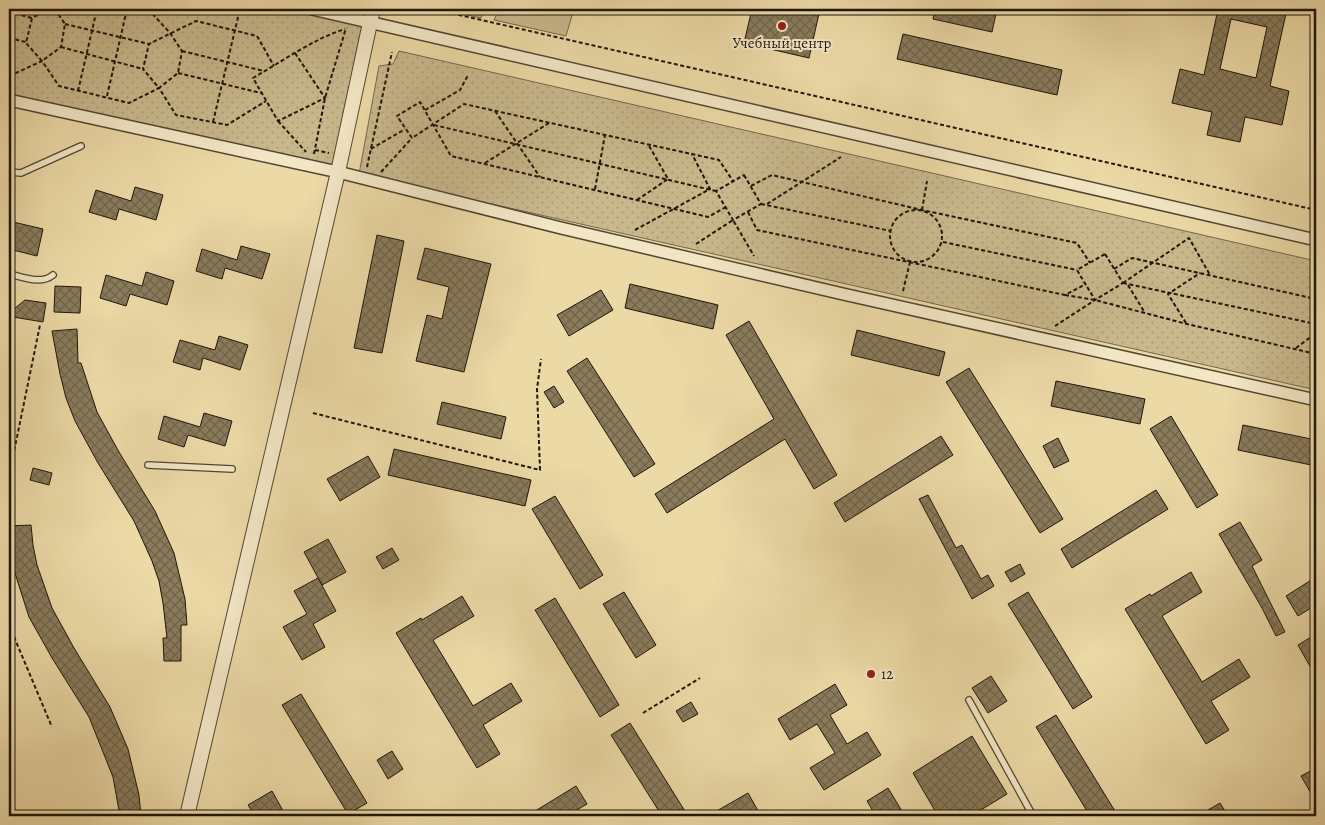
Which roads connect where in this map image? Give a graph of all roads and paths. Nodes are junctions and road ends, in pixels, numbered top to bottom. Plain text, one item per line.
1 (49, 9) edge
2 (55, 9) edge
3 (97, 9) edge
4 (128, 9) edge
5 (148, 9) edge
6 (240, 9) edge
7 (312, 9) edge
8 (373, 9) edge
9 (433, 9) edge
10 (9, 11) edge
11 (32, 18) junction
12 (370, 23) junction
13 (65, 24) junction
14 (92, 31) junction
15 (235, 31) junction
16 (170, 33) junction
17 (121, 37) junction
18 (9, 38) edge
19 (26, 43) junction
20 (149, 44) junction
21 (61, 47) junction
22 (182, 51) junction
23 (392, 52) dead end
24 (295, 53) junction
25 (86, 54) junction
26 (42, 61) junction
27 (115, 61) junction
28 (228, 62) junction
29 (274, 66) junction
30 (144, 69) junction
31 (9, 71) edge
32 (264, 71) junction
33 (178, 73) junction
34 (468, 75) dead end
35 (222, 84) junction
36 (160, 88) junction
37 (78, 90) junction
38 (262, 93) junction
39 (106, 97) junction
40 (325, 98) junction
41 (9, 100) edge
42 (266, 101) junction
43 (425, 110) junction
44 (495, 111) junction
45 (278, 121) junction
46 (213, 122) junction
47 (549, 123) junction
48 (434, 124) junction
49 (405, 128) junction
50 (605, 135) junction
51 (412, 138) junction
52 (517, 143) junction
53 (648, 144) junction
54 (81, 146) dead end
55 (315, 150) junction
56 (370, 150) junction
57 (307, 153) dead end
58 (331, 153) dead end
59 (692, 154) junction
60 (841, 157) dead end
61 (313, 159) dead end
62 (600, 163) junction
63 (484, 164) junction
64 (366, 170) dead end
65 (9, 172) edge
66 (338, 172) junction
67 (381, 172) dead end
68 (540, 177) junction
69 (668, 179) junction
70 (733, 181) junction
71 (927, 181) dead end
72 (802, 182) junction
73 (751, 186) junction
74 (594, 190) junction
75 (710, 190) junction
76 (716, 191) junction
77 (637, 200) junction
78 (761, 204) junction
79 (766, 205) junction
80 (726, 207) junction
81 (675, 209) junction
82 (922, 210) junction
83 (1316, 210) edge
84 (748, 212) junction
85 (733, 220) junction
86 (635, 230) dead end
87 (891, 231) junction
88 (1316, 240) edge
89 (942, 242) junction
90 (696, 244) dead end
91 (754, 256) dead end
92 (910, 262) junction
93 (1090, 263) junction
94 (1152, 263) junction
95 (1114, 269) junction
96 (1077, 270) junction
97 (1200, 273) junction
98 (9, 274) edge
99 (53, 275) dead end
100 (1210, 276) junction
101 (1123, 283) junction
102 (1086, 284) junction
103 (1128, 285) junction
104 (903, 291) dead end
105 (1168, 294) junction
106 (1065, 295) junction
107 (1310, 298) junction
108 (1316, 299) edge
109 (1095, 300) junction
110 (1316, 310) edge
111 (1145, 313) junction
112 (1187, 324) junction
113 (1316, 324) edge
114 (40, 325) dead end
115 (1055, 326) dead end
116 (1316, 333) edge
117 (1295, 348) junction
118 (1316, 354) edge
119 (541, 359) dead end
120 (1316, 400) edge
121 (313, 413) dead end
122 (148, 465) dead end
123 (232, 469) dead end
124 (9, 476) edge
125 (9, 625) edge
126 (14, 636) junction
127 (700, 678) dead end
128 (969, 700) dead end
129 (9, 706) edge
130 (644, 713) dead end
131 (12, 721) dead end
132 (52, 727) dead end
133 (1304, 810) dead end
134 (187, 816) edge
135 (1033, 816) edge
136 (1307, 816) edge

1 - 11 path
2 - 13 path
3 - 14 path
4 - 17 path
5 - 16 path
6 - 15 path
7 - 12 street
8 - 12 street
9 - 83 path
10 - 11 path
11 - 19 path
12 - 66 street
12 - 88 street
13 - 14 path
13 - 21 path
14 - 17 path
14 - 25 path
15 - 16 path
15 - 28 path
15 - 29 path
16 - 20 path
16 - 22 path
17 - 20 path
17 - 27 path
18 - 19 path
19 - 26 path
20 - 30 path
21 - 25 path
21 - 26 path
22 - 28 path
22 - 33 path
23 - 56 path
24 - 29 path
24 - 40 path
24 - 40 path
25 - 27 path
25 - 37 path
26 - 31 path
26 - 37 path
27 - 30 path
27 - 39 path
28 - 32 path
28 - 35 path
29 - 32 path
30 - 36 path
32 - 38 path
33 - 35 path
33 - 36 path
34 - 43 path
35 - 38 path
35 - 46 path
36 - 39 path
36 - 46 path
37 - 39 path
38 - 42 path
40 - 45 path
40 - 55 path
41 - 66 street
42 - 45 path
42 - 46 path
43 - 48 path
43 - 49 path
44 - 47 path
44 - 48 path
44 - 52 path
45 - 57 path
47 - 50 path
47 - 52 path
48 - 51 path
48 - 52 path
48 - 63 path
49 - 51 path
49 - 56 path
50 - 53 path
50 - 62 path
51 - 67 path
52 - 62 path
52 - 63 path
52 - 68 path
53 - 59 path
53 - 69 path
54 - 65 lane
55 - 58 path
55 - 61 path
56 - 64 path
59 - 70 path
59 - 75 path
60 - 72 path
62 - 69 path
62 - 74 path
63 - 68 path
66 - 120 street
66 - 134 street
68 - 74 path
69 - 75 path
69 - 77 path
70 - 73 path
70 - 76 path
71 - 82 path
72 - 73 path
72 - 79 path
72 - 82 path
73 - 78 path
74 - 77 path
75 - 76 path
75 - 81 path
76 - 80 path
77 - 81 path
78 - 79 path
78 - 84 path
79 - 87 path
80 - 81 path
80 - 85 path
81 - 86 path
82 - 87 path
82 - 89 path
82 - 93 path
84 - 85 path
84 - 92 path
85 - 90 path
85 - 91 path
87 - 92 path
89 - 92 path
89 - 96 path
92 - 104 path
92 - 106 path
93 - 95 path
93 - 96 path
94 - 95 path
94 - 97 path
94 - 100 path
94 - 101 path
95 - 101 path
96 - 102 path
97 - 100 path
97 - 105 path
98 - 99 lane
100 - 107 path
101 - 103 path
101 - 109 path
102 - 106 path
102 - 109 path
103 - 105 path
103 - 111 path
105 - 112 path
105 - 113 path
106 - 109 path
107 - 108 path
107 - 110 path
109 - 111 path
109 - 115 path
111 - 112 path
112 - 117 path
114 - 124 path
116 - 117 path
117 - 118 path
119 - 121 path
122 - 123 lane
125 - 126 path
126 - 129 path
126 - 132 path
127 - 130 path
128 - 135 lane
129 - 131 path
133 - 136 path

